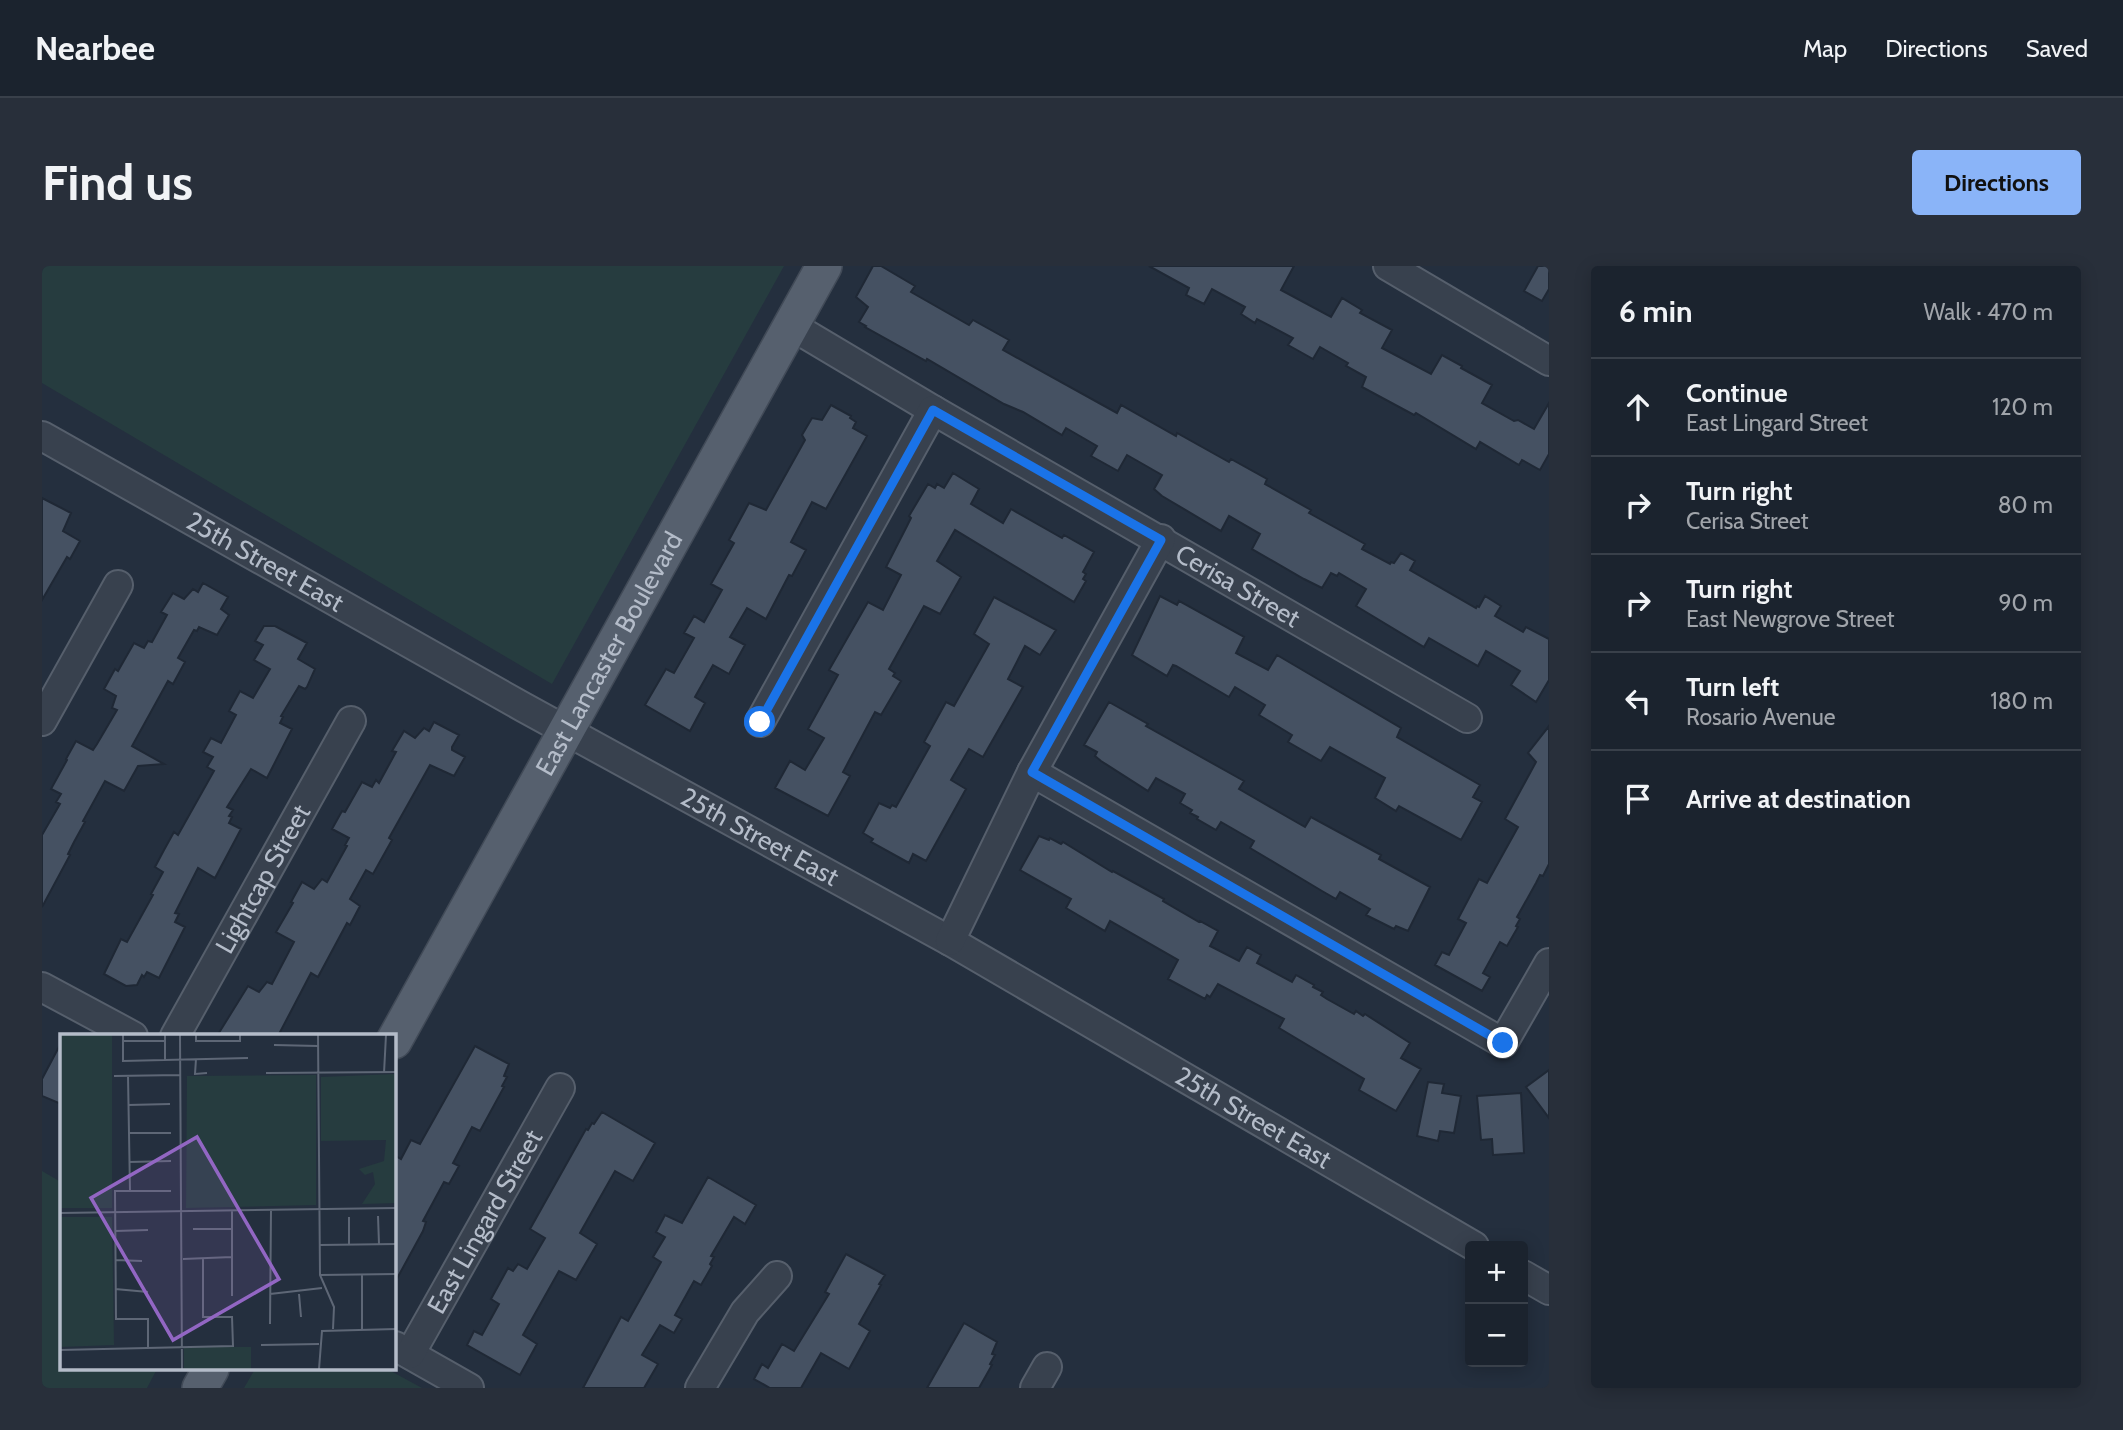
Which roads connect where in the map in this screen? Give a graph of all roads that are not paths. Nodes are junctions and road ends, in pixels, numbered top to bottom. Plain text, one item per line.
1 (824, 266) edge
2 (1388, 266) edge
3 (792, 326) junction
4 (1549, 361) edge
5 (933, 410) junction
6 (42, 436) edge
7 (1161, 540) junction
8 (118, 586) dead end
9 (1467, 718) dead end
10 (42, 721) edge
11 (351, 721) dead end
12 (760, 722) dead end
13 (567, 731) junction
14 (1032, 772) junction
15 (950, 941) junction
16 (1549, 963) edge
17 (42, 987) edge
18 (129, 1034) edge
19 (175, 1034) edge
20 (396, 1037) edge
21 (560, 1088) dead end
22 (1465, 1241) edge
23 (777, 1276) dead end
24 (1528, 1278) edge
25 (1549, 1290) edge
26 (402, 1349) edge
27 (210, 1370) edge
28 (200, 1388) edge
29 (469, 1388) edge
30 (700, 1388) edge

1 - 3 main road, East Lancaster Boulevard
2 - 4 street
3 - 5 street, Cerisa Street
3 - 13 main road, East Lancaster Boulevard
5 - 7 street, Cerisa Street
5 - 12 street
6 - 13 street, 25th Street East
7 - 9 street, Cerisa Street
7 - 14 street
8 - 10 street
11 - 19 street, Lightcap Street
13 - 15 street, 25th Street East
13 - 20 main road, East Lancaster Boulevard
14 - 15 street
14 - 16 street
15 - 22 street, 25th Street East
17 - 18 street
21 - 26 street, East Lingard Street
23 - 30 street
24 - 25 street
26 - 29 street
27 - 28 main road

